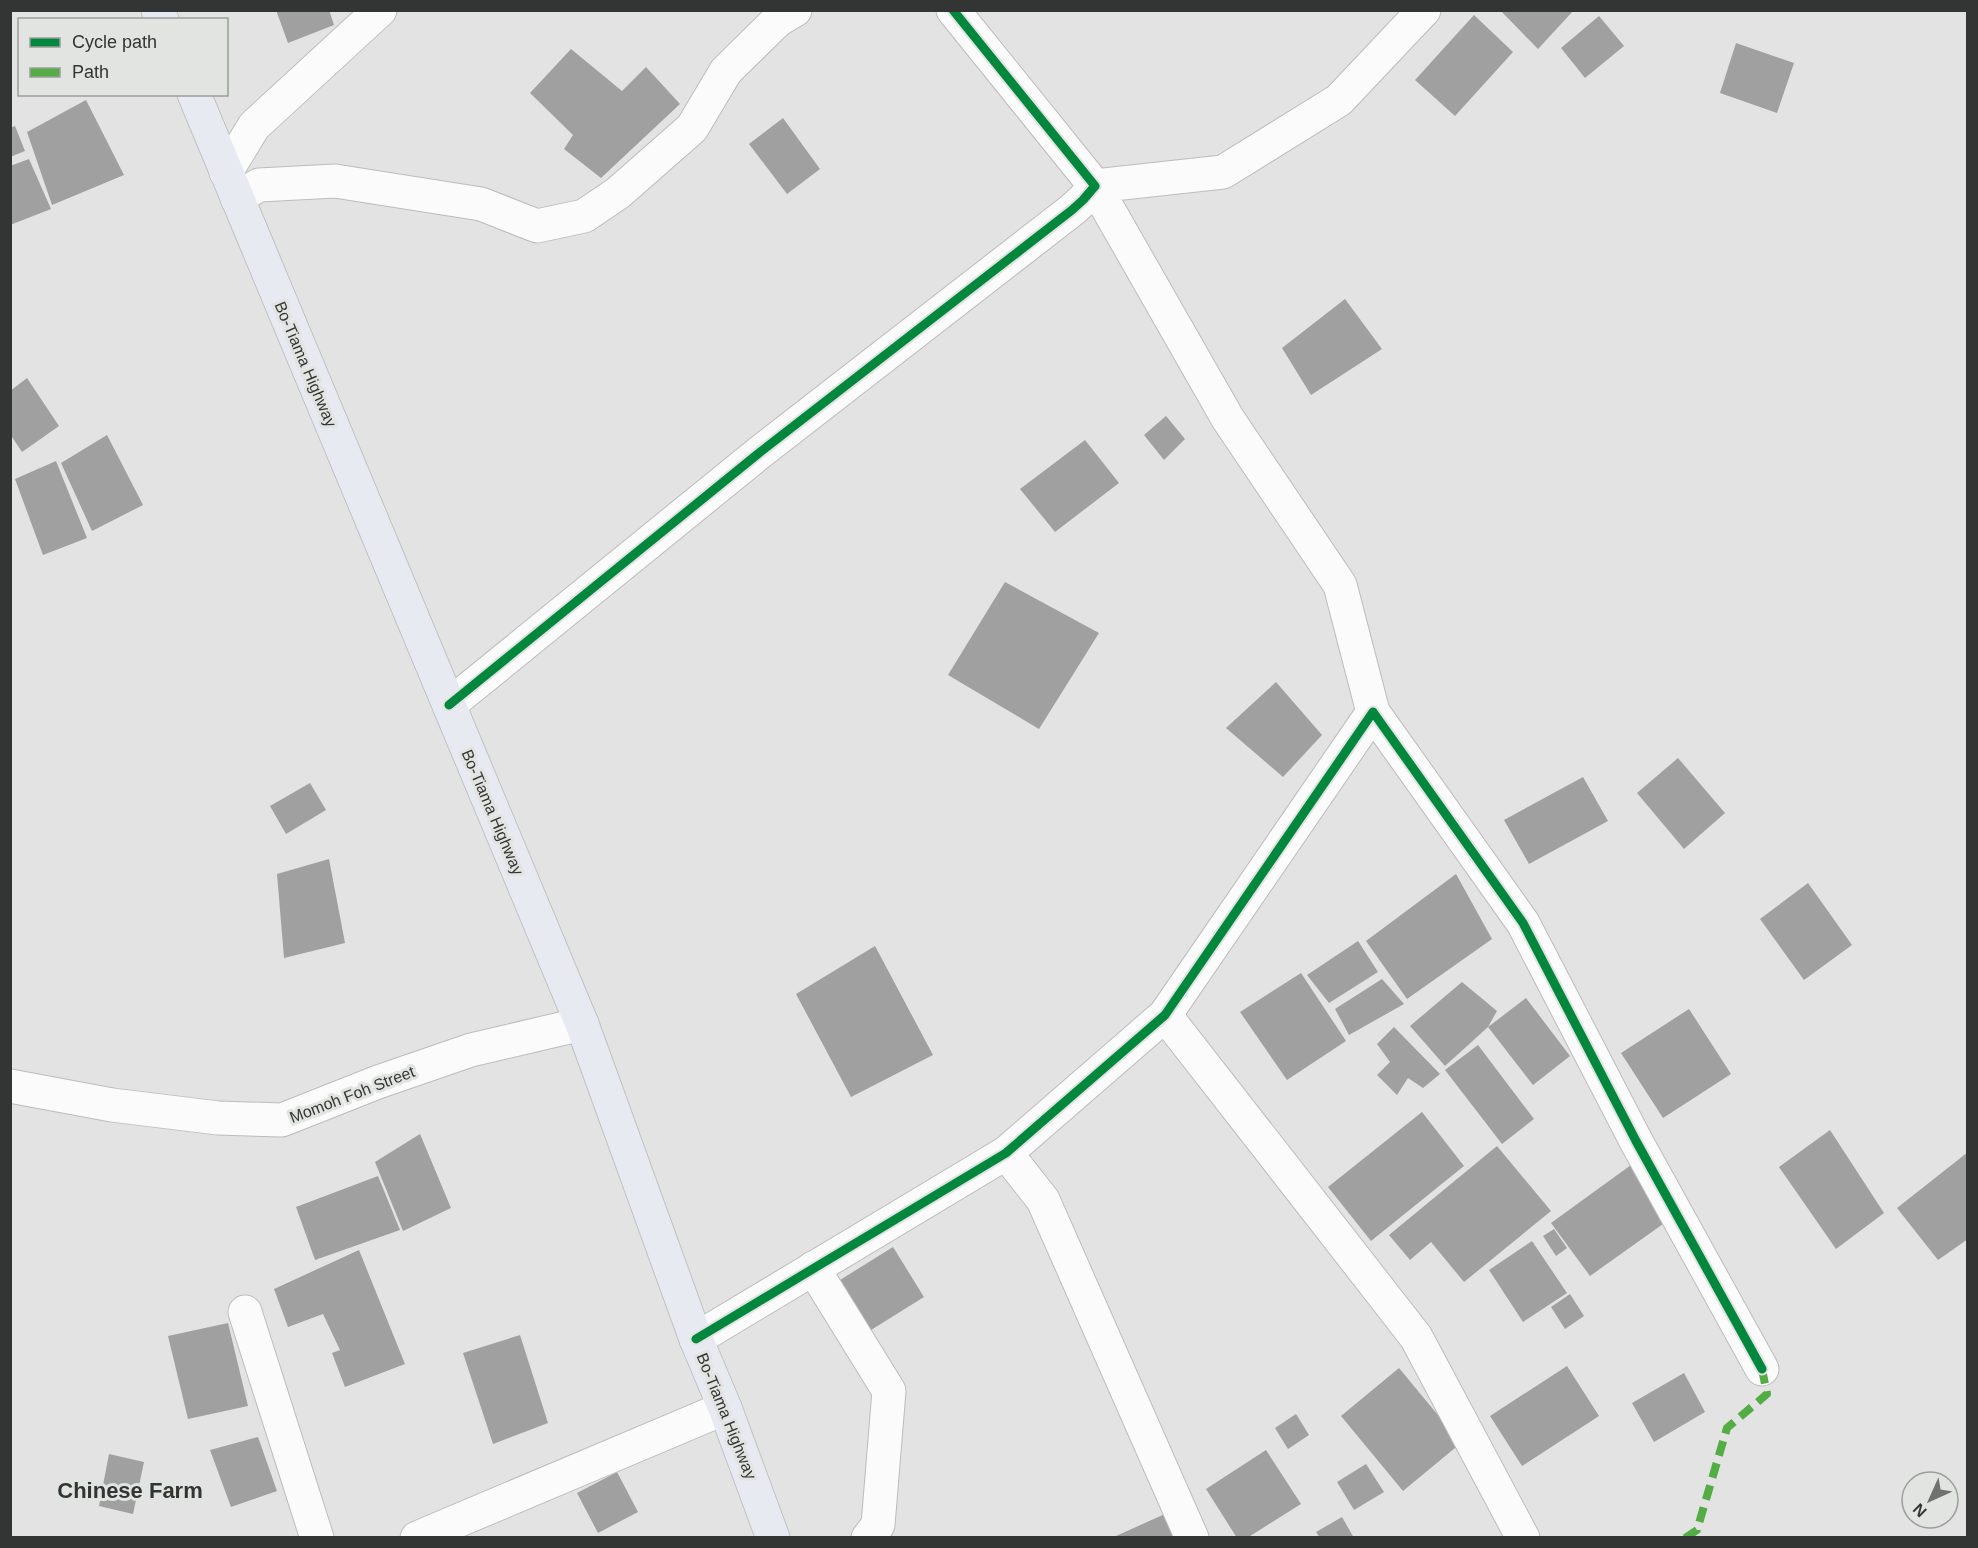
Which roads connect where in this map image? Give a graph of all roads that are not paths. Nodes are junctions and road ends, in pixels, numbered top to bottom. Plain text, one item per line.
1 (380, 10) edge
2 (795, 10) edge
3 (953, 10) edge
4 (1424, 10) edge
5 (195, 96) edge
6 (231, 185) junction
7 (1095, 186) junction
8 (449, 705) junction
9 (1373, 711) junction
10 (1165, 1015) junction
11 (582, 1024) junction
12 (10, 1086) edge
13 (1006, 1153) junction
14 (813, 1268) junction
15 (245, 1312) dead end
16 (696, 1339) junction
17 (1762, 1370) dead end
18 (725, 1408) junction
19 (317, 1538) edge
20 (417, 1538) edge
21 (773, 1538) edge
22 (868, 1538) edge
23 (1192, 1538) edge
24 (1523, 1538) edge

1 - 6 street
2 - 6 street
3 - 7 street
4 - 7 street
5 - 6 highway, Bo-Tiama Highway
6 - 8 highway, Bo-Tiama Highway
7 - 8 street
7 - 9 street
8 - 11 highway, Bo-Tiama Highway
9 - 10 street
9 - 17 street
10 - 13 street
10 - 24 street
11 - 12 street, Momoh Foh Street
11 - 16 highway, Bo-Tiama Highway
13 - 14 street
13 - 23 street
14 - 16 street
14 - 22 street
15 - 19 street
16 - 18 highway, Bo-Tiama Highway
18 - 20 street
18 - 21 highway, Bo-Tiama Highway

